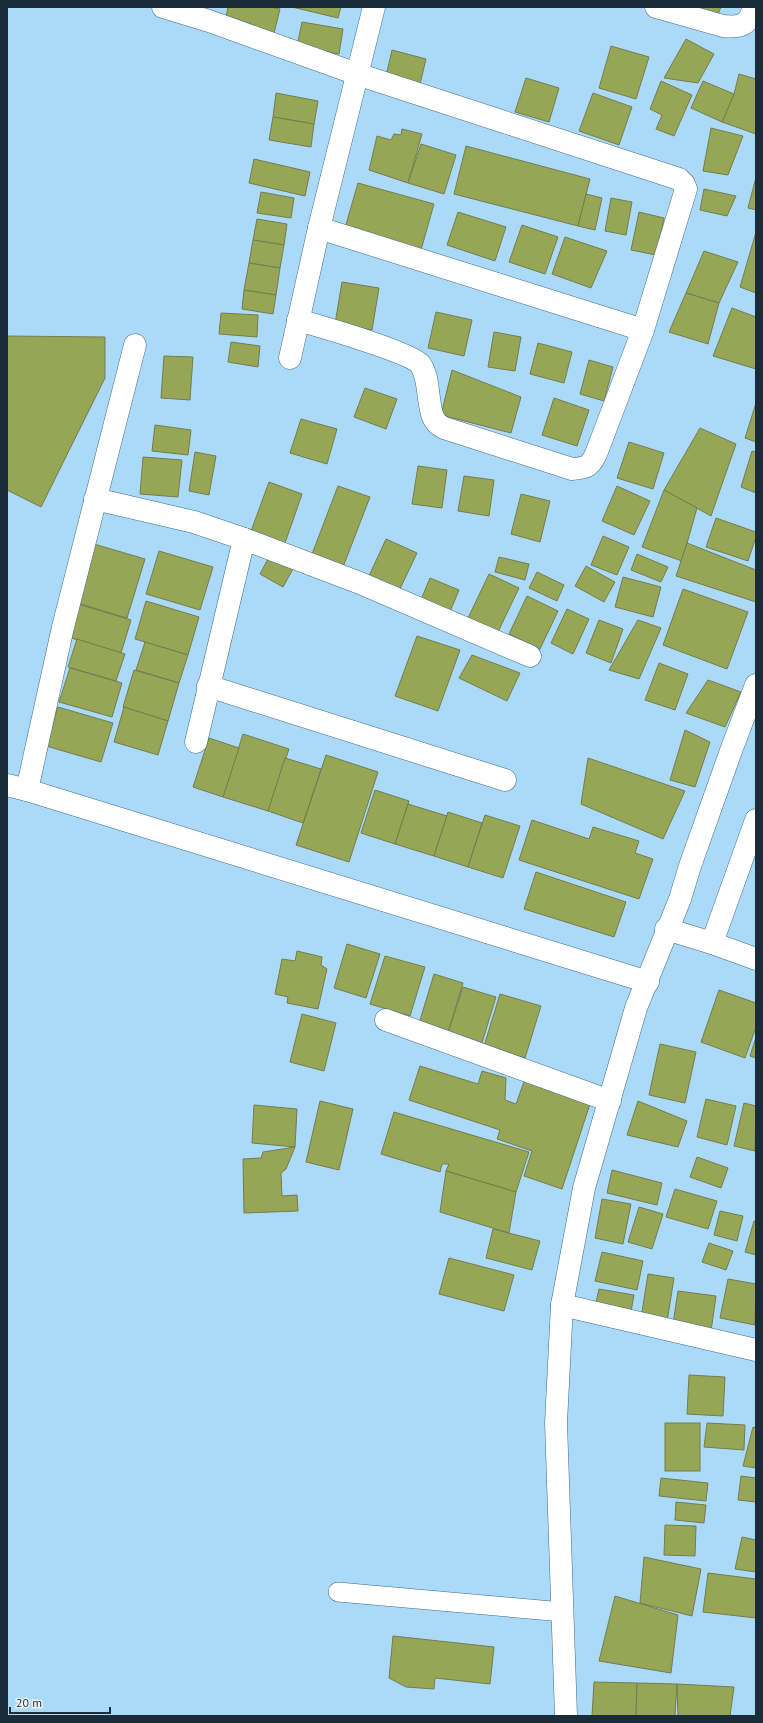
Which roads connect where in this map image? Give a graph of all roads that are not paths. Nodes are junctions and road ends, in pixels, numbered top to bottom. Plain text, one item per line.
1 (163, 7) edge
2 (374, 7) edge
3 (656, 7) edge
4 (754, 7) edge
5 (211, 14) edge
6 (357, 74) junction
7 (319, 228) junction
8 (298, 320) junction
9 (643, 330) junction
10 (135, 345) dead end
11 (290, 358) dead end
12 (96, 499) junction
13 (244, 539) junction
14 (530, 656) dead end
15 (208, 686) junction
16 (756, 686) edge
17 (196, 742) dead end
18 (505, 780) dead end
19 (17, 787) edge
20 (756, 820) edge
21 (666, 929) junction
22 (712, 943) junction
23 (756, 959) edge
24 (648, 982) junction
25 (386, 1020) dead end
26 (610, 1101) junction
27 (562, 1305) junction
28 (756, 1350) edge
29 (338, 1592) dead end
30 (563, 1612) junction
31 (566, 1716) edge

1 - 5 street
2 - 6 street
3 - 4 street
5 - 6 street
6 - 7 street
6 - 9 street
7 - 8 street
7 - 9 street
8 - 9 street
8 - 11 street
10 - 12 street
12 - 13 street
12 - 19 street
13 - 14 street
13 - 15 street
15 - 17 street
15 - 18 street
16 - 21 street
19 - 24 street
20 - 22 street
21 - 22 street
21 - 24 street
22 - 23 street
24 - 26 street
25 - 26 street
26 - 27 street
27 - 28 street
27 - 30 street
29 - 30 lane
30 - 31 street

